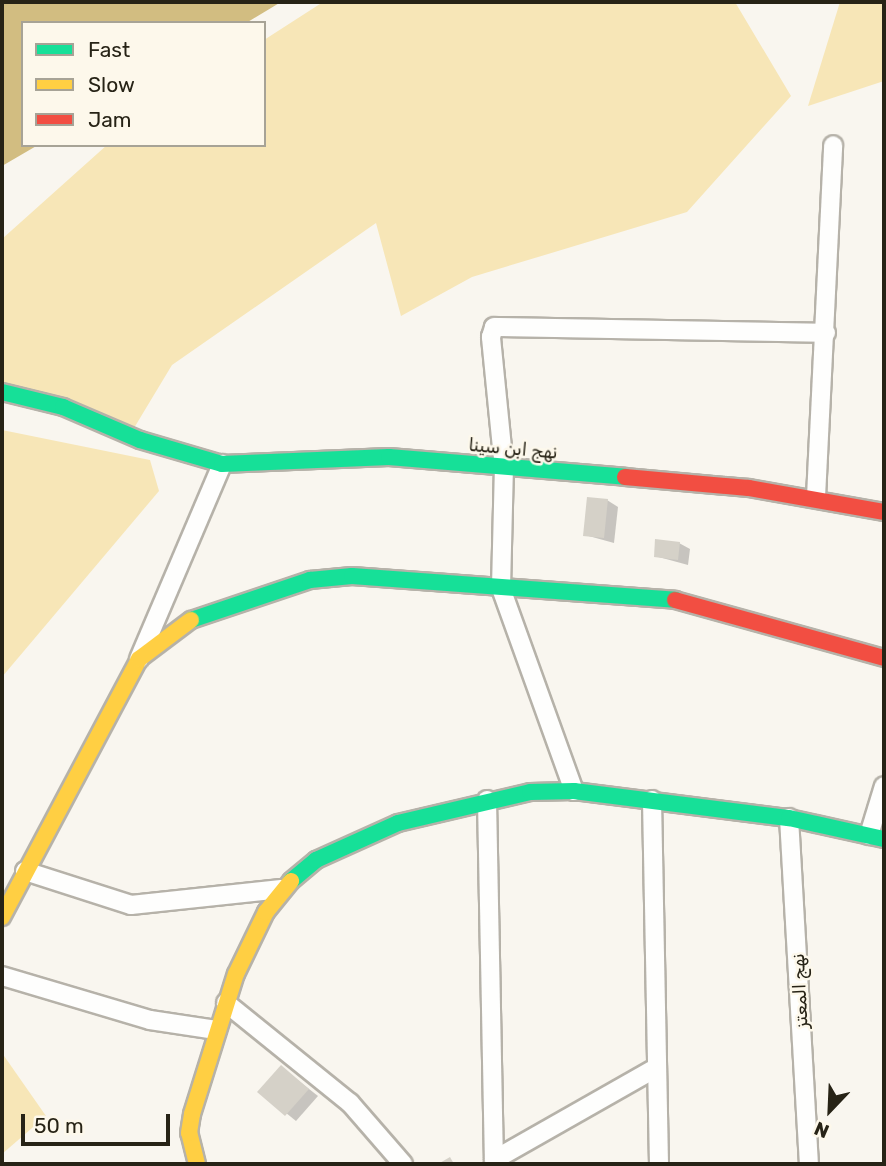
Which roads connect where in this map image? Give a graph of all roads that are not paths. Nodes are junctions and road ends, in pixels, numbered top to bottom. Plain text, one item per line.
1 (832, 145) dead end
2 (826, 333) junction
3 (2, 392) edge
4 (222, 464) junction
5 (505, 468) junction
6 (816, 496) junction
7 (884, 512) edge
8 (501, 588) junction
9 (884, 658) edge
10 (139, 659) junction
11 (884, 786) edge
12 (574, 791) junction
13 (487, 800) junction
14 (652, 800) junction
15 (789, 818) junction
16 (877, 837) edge
17 (25, 871) junction
18 (281, 889) junction
19 (2, 917) edge
20 (2, 976) edge
21 (226, 1003) junction
22 (216, 1030) junction
23 (656, 1068) junction
24 (491, 1162) edge
25 (197, 1164) edge
26 (402, 1164) edge
27 (659, 1164) edge
28 (808, 1164) edge

1 - 2 street
2 - 5 street
2 - 6 street
3 - 4 street, نهج ابن سينا
4 - 5 street, نهج ابن سينا
4 - 10 street
5 - 6 street, نهج ابن سينا
5 - 8 street
6 - 7 street, نهج ابن سينا
8 - 9 street
8 - 10 street
8 - 12 street
10 - 17 street
11 - 16 street
12 - 13 street
12 - 14 street
13 - 18 street
13 - 24 street
14 - 15 street
14 - 23 street
15 - 16 street
15 - 28 street, نهج المعتز
17 - 18 street
17 - 19 street
18 - 21 street
20 - 22 street
21 - 22 street
21 - 26 street
22 - 25 street
23 - 24 street
23 - 27 street

